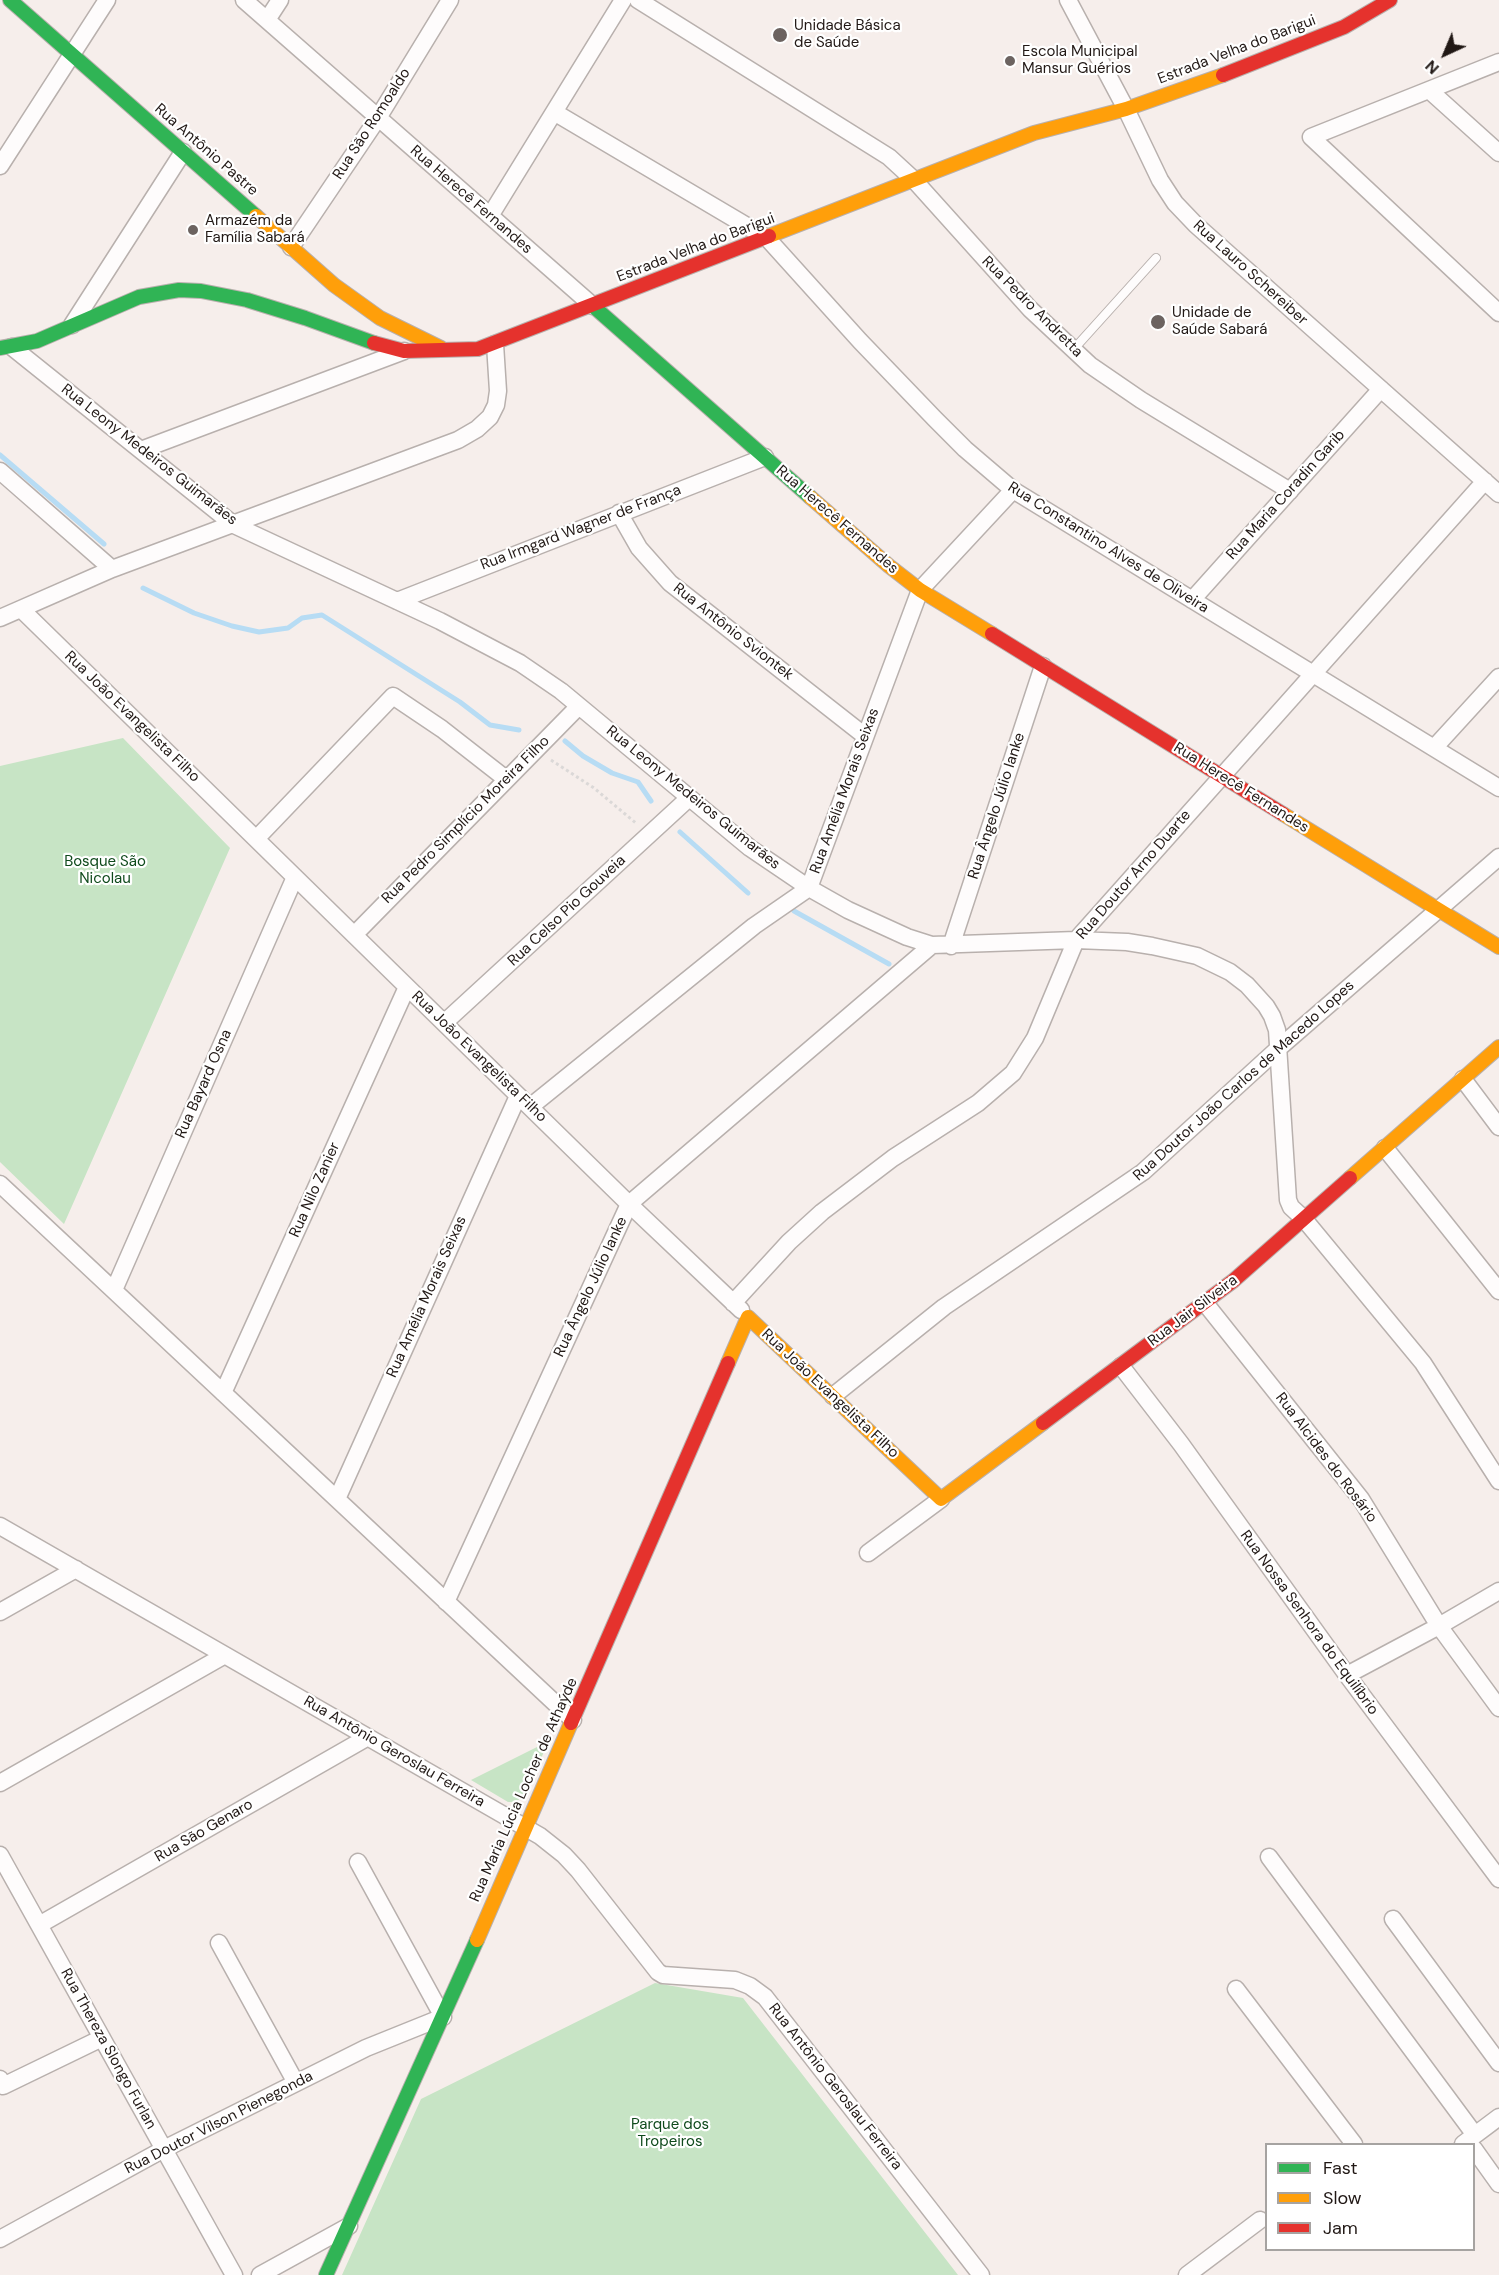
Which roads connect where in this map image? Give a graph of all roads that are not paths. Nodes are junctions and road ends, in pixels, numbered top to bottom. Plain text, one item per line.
1 (10, 0) edge
2 (107, 0) edge
3 (244, 0) edge
4 (280, 0) edge
5 (450, 0) edge
6 (623, 0) edge
7 (638, 0) edge
8 (1068, 0) edge
9 (1390, 0) edge
10 (267, 20) junction
11 (72, 54) junction
12 (1499, 62) edge
13 (1429, 90) junction
14 (1126, 109) junction
15 (554, 112) junction
16 (378, 118) junction
17 (183, 152) junction
18 (1499, 153) edge
19 (0, 166) edge
20 (914, 180) junction
21 (490, 216) junction
22 (767, 238) junction
23 (291, 247) junction
24 (1156, 258) dead end
25 (593, 306) junction
26 (1499, 313) edge
27 (71, 326) junction
28 (495, 344) junction
29 (6, 348) edge
30 (1072, 350) junction
31 (404, 351) junction
32 (448, 351) junction
33 (1381, 389) junction
34 (141, 450) junction
35 (765, 457) junction
36 (0, 471) edge
37 (1485, 481) junction
38 (1013, 490) junction
39 (1290, 491) junction
40 (1499, 494) edge
41 (619, 513) junction
42 (234, 525) junction
43 (112, 569) junction
44 (920, 590) junction
45 (1192, 600) junction
46 (397, 601) junction
47 (22, 610) junction
48 (0, 618) edge
49 (1043, 666) junction
50 (1313, 674) junction
51 (1499, 677) edge
52 (579, 706) junction
53 (865, 736) junction
54 (1434, 748) junction
55 (1221, 776) junction
56 (506, 779) junction
57 (1499, 788) edge
58 (689, 798) junction
59 (256, 839) junction
60 (1499, 857) edge
61 (295, 877) junction
62 (809, 888) junction
63 (1439, 910) junction
64 (354, 935) junction
65 (1076, 940) junction
66 (932, 945) junction
67 (951, 946) junction
68 (1499, 947) edge
69 (407, 987) junction
70 (444, 1023) junction
71 (1280, 1047) junction
72 (1499, 1047) edge
73 (1463, 1079) junction
74 (524, 1102) junction
75 (1499, 1127) edge
76 (1385, 1148) junction
77 (0, 1184) edge
78 (629, 1204) junction
79 (1304, 1219) junction
80 (114, 1290) junction
81 (1499, 1291) edge
82 (733, 1303) junction
83 (1205, 1303) junction
84 (748, 1317) junction
85 (1121, 1366) junction
86 (223, 1393) junction
87 (833, 1396) junction
88 (1499, 1481) edge
89 (337, 1499) junction
90 (941, 1499) junction
91 (0, 1526) edge
92 (868, 1553) dead end
93 (76, 1569) junction
94 (1499, 1591) edge
95 (446, 1602) junction
96 (0, 1612) edge
97 (1439, 1626) junction
98 (225, 1655) junction
99 (1347, 1675) junction
100 (1499, 1708) edge
101 (573, 1720) junction
102 (369, 1737) junction
103 (0, 1784) edge
104 (526, 1827) junction
105 (0, 1855) edge
106 (1269, 1857) dead end
107 (358, 1862) dead end
108 (1499, 1879) edge
109 (1393, 1919) dead end
110 (39, 1925) junction
111 (219, 1943) dead end
112 (1236, 1989) dead end
113 (443, 2017) junction
114 (102, 2038) junction
115 (1499, 2063) edge
116 (0, 2079) edge
117 (296, 2083) junction
118 (1499, 2117) edge
119 (1352, 2143) edge
120 (1470, 2143) edge
121 (164, 2149) junction
122 (1475, 2150) edge
123 (1499, 2184) edge
124 (1260, 2220) dead end
125 (349, 2226) junction
126 (0, 2239) edge
127 (234, 2275) edge
128 (260, 2275) edge
129 (326, 2275) edge
130 (981, 2275) edge
131 (1187, 2275) edge

1 - 11 street, Rua Antônio Pastre
2 - 11 street
3 - 10 street, Rua Herecê Fernandes
4 - 10 street
5 - 16 street, Rua São Romoaldo
6 - 15 street
7 - 20 street, Rua Pedro Andretta
8 - 14 street, Rua Lauro Schereiber
9 - 14 street, Estrada Velha do Barigui
10 - 16 street, Rua Herecê Fernandes
11 - 17 street, Rua Antônio Pastre
11 - 19 street
12 - 13 street
13 - 18 street
13 - 26 street
14 - 20 street, Estrada Velha do Barigui
14 - 33 street, Rua Lauro Schereiber
15 - 21 street
15 - 22 street, Rua Constantino Alves de Oliveira
16 - 21 street, Rua Herecê Fernandes
16 - 23 street, Rua São Romoaldo
17 - 23 street, Rua Antônio Pastre
17 - 27 street
20 - 22 street, Estrada Velha do Barigui
20 - 30 street, Rua Pedro Andretta
21 - 25 street, Rua Herecê Fernandes
22 - 25 street, Estrada Velha do Barigui
22 - 38 street, Rua Constantino Alves de Oliveira
23 - 32 street, Rua Antônio Pastre
24 - 30 lane
25 - 28 street, Estrada Velha do Barigui
25 - 35 street, Rua Herecê Fernandes
27 - 29 street, Estrada Velha do Barigui
27 - 31 street, Estrada Velha do Barigui
28 - 32 street, Estrada Velha do Barigui
28 - 42 street
29 - 34 street, Rua Leony Medeiros Guimarães
30 - 39 street, Rua Pedro Andretta
31 - 32 street, Estrada Velha do Barigui
31 - 34 street
33 - 37 street, Rua Lauro Schereiber
33 - 39 street, Rua Maria Coradin Garib
34 - 42 street, Rua Leony Medeiros Guimarães
35 - 41 street, Rua Irmgard Wagner de França
35 - 44 street, Rua Herecê Fernandes
36 - 43 street
37 - 40 street, Rua Lauro Schereiber
37 - 50 street, Rua Doutor Arno Duarte
38 - 44 street, Rua Amélia Morais Seixas
38 - 45 street, Rua Constantino Alves de Oliveira
39 - 45 street, Rua Maria Coradin Garib
41 - 46 street, Rua Irmgard Wagner de França
41 - 53 street, Rua Antônio Sviontek
42 - 43 street
42 - 46 street, Rua Leony Medeiros Guimarães
43 - 47 street
44 - 49 street, Rua Herecê Fernandes
44 - 53 street, Rua Amélia Morais Seixas
45 - 50 street, Rua Constantino Alves de Oliveira
46 - 52 street, Rua Leony Medeiros Guimarães
47 - 48 street
47 - 59 street, Rua João Evangelista Filho
49 - 55 street, Rua Herecê Fernandes
49 - 67 street, Rua Ângelo Júlio Ianke
50 - 54 street, Rua Constantino Alves de Oliveira
50 - 55 street, Rua Doutor Arno Duarte
51 - 54 street
52 - 56 street, Rua Pedro Simplício Moreira Filho
52 - 58 street, Rua Leony Medeiros Guimarães
53 - 62 street, Rua Amélia Morais Seixas
54 - 57 street, Rua Constantino Alves de Oliveira
55 - 63 street, Rua Herecê Fernandes
55 - 65 street, Rua Doutor Arno Duarte
56 - 59 street
56 - 64 street, Rua Pedro Simplício Moreira Filho
58 - 62 street, Rua Leony Medeiros Guimarães
58 - 70 street, Rua Celso Pio Gouveia
59 - 61 street, Rua João Evangelista Filho
60 - 63 street, Rua Doutor João Carlos de Macedo Lopes
61 - 64 street, Rua João Evangelista Filho
61 - 80 street, Rua Bayard Osna
62 - 66 street, Rua Leony Medeiros Guimarães
62 - 74 street, Rua Amélia Morais Seixas
63 - 68 street, Rua Herecê Fernandes
63 - 71 street, Rua Doutor João Carlos de Macedo Lopes
64 - 69 street, Rua João Evangelista Filho
65 - 67 street, Rua Leony Medeiros Guimarães
65 - 71 street, Rua Leony Medeiros Guimarães
65 - 82 street, Rua Doutor Arno Duarte
66 - 67 street, Rua Leony Medeiros Guimarães
66 - 78 street, Rua Ângelo Júlio Ianke
69 - 70 street, Rua João Evangelista Filho
69 - 86 street, Rua Nilo Zanier
70 - 74 street, Rua João Evangelista Filho
71 - 79 street, Rua Leony Medeiros Guimarães
71 - 87 street, Rua Doutor João Carlos de Macedo Lopes
72 - 73 street, Rua Jair Silveira
73 - 75 street
73 - 76 street, Rua Jair Silveira
74 - 78 street, Rua João Evangelista Filho
74 - 89 street, Rua Amélia Morais Seixas
76 - 79 street, Rua Jair Silveira
76 - 81 street
77 - 80 street
78 - 82 street, Rua João Evangelista Filho
78 - 95 street, Rua Ângelo Júlio Ianke
79 - 83 street, Rua Jair Silveira
79 - 88 street, Rua Leony Medeiros Guimarães
80 - 86 street
82 - 84 street, Rua João Evangelista Filho
83 - 85 street, Rua Jair Silveira
83 - 97 street, Rua Alcides do Rosário
84 - 87 street, Rua João Evangelista Filho
84 - 101 street, Rua Maria Lúcia Locher de Athaýde
85 - 90 street, Rua Jair Silveira
85 - 99 street, Rua Nossa Senhora do Equilíbrio
86 - 89 street
87 - 90 street, Rua João Evangelista Filho
89 - 95 street
90 - 92 street, Rua Jair Silveira
91 - 93 street, Rua Antônio Geroslau Ferreira
93 - 96 street
93 - 98 street, Rua Antônio Geroslau Ferreira
94 - 97 street
95 - 101 street
97 - 99 street
97 - 100 street, Rua Alcides do Rosário
98 - 102 street, Rua Antônio Geroslau Ferreira
98 - 103 street
99 - 108 street, Rua Nossa Senhora do Equilíbrio
101 - 104 street, Rua Maria Lúcia Locher de Athaýde
102 - 104 street, Rua Antônio Geroslau Ferreira
102 - 110 street, Rua São Genaro
104 - 113 street, Rua Maria Lúcia Locher de Athaýde
104 - 130 street, Rua Antônio Geroslau Ferreira
105 - 110 street, Rua Thereza Slongo Furlan
106 - 120 street
107 - 113 street
109 - 115 street
110 - 114 street, Rua Thereza Slongo Furlan
111 - 117 street
112 - 119 street
113 - 117 street, Rua Doutor Vilson Pienegonda
113 - 125 street, Rua Maria Lúcia Locher de Athaýde
114 - 116 street
114 - 121 street, Rua Thereza Slongo Furlan
117 - 121 street, Rua Doutor Vilson Pienegonda
118 - 120 street
121 - 126 street, Rua Doutor Vilson Pienegonda
121 - 127 street, Rua Thereza Slongo Furlan
122 - 123 street
124 - 131 street
125 - 128 street
125 - 129 street, Rua Maria Lúcia Locher de Athaýde

